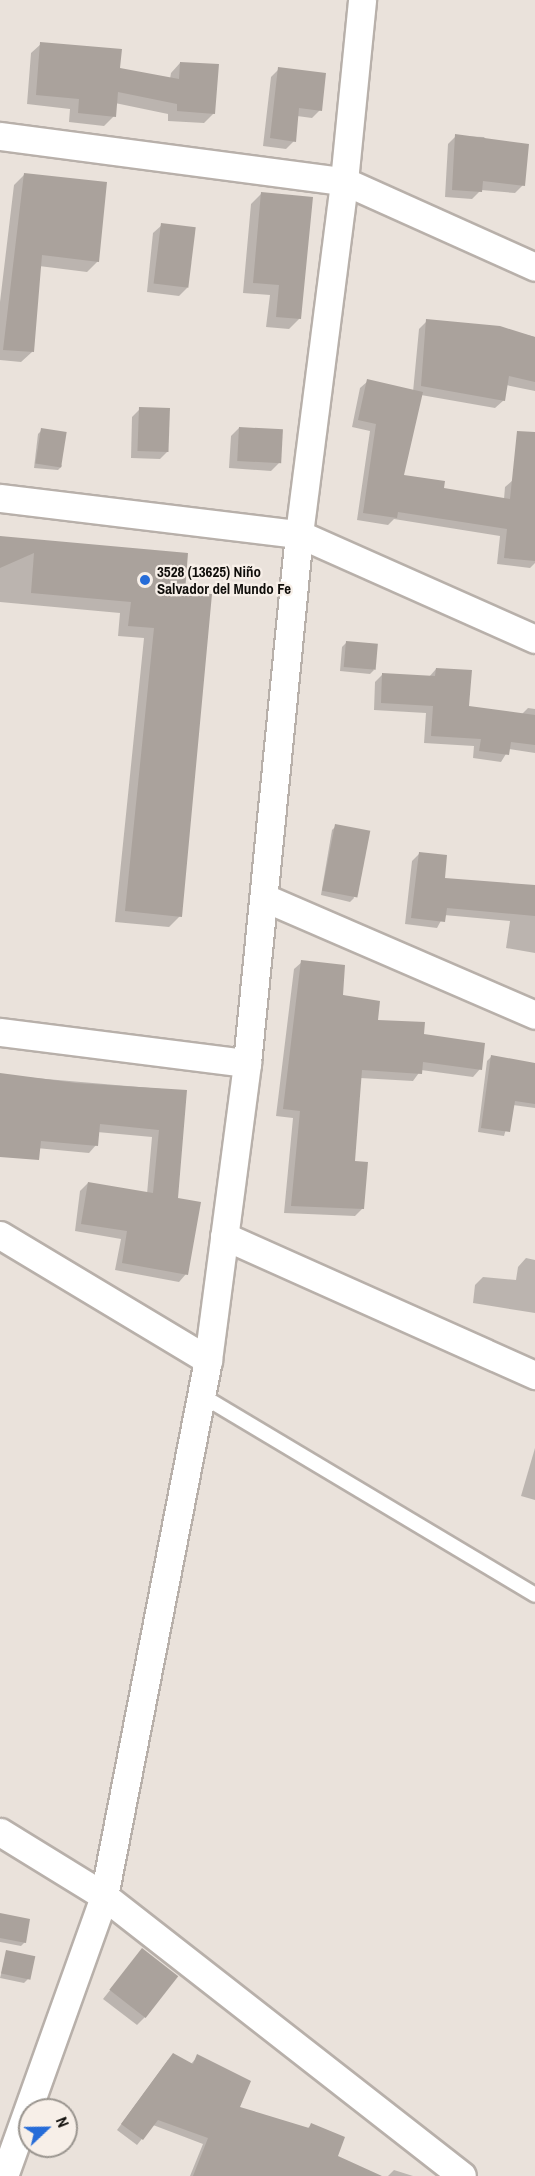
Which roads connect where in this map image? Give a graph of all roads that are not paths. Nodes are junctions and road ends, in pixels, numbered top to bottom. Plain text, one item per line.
1 (362, 0) edge
2 (0, 136) edge
3 (344, 181) junction
4 (535, 267) edge
5 (0, 498) edge
6 (299, 534) junction
7 (535, 639) edge
8 (264, 898) junction
9 (535, 1015) edge
10 (0, 1032) edge
11 (247, 1063) junction
12 (0, 1235) edge
13 (224, 1236) junction
14 (208, 1360) junction
15 (535, 1375) edge
16 (201, 1395) junction
17 (535, 1595) edge
18 (0, 1832) edge
19 (104, 1896) junction
20 (4, 2176) edge
21 (462, 2176) edge

1 - 3 street
2 - 3 street
3 - 4 street
3 - 6 street
5 - 6 street
6 - 7 street
6 - 8 street
8 - 9 street
8 - 11 street
10 - 11 street
11 - 13 street
12 - 14 street
13 - 14 street
13 - 15 street
14 - 16 street
16 - 17 lane
16 - 19 street
18 - 19 street
19 - 20 street
19 - 21 street

